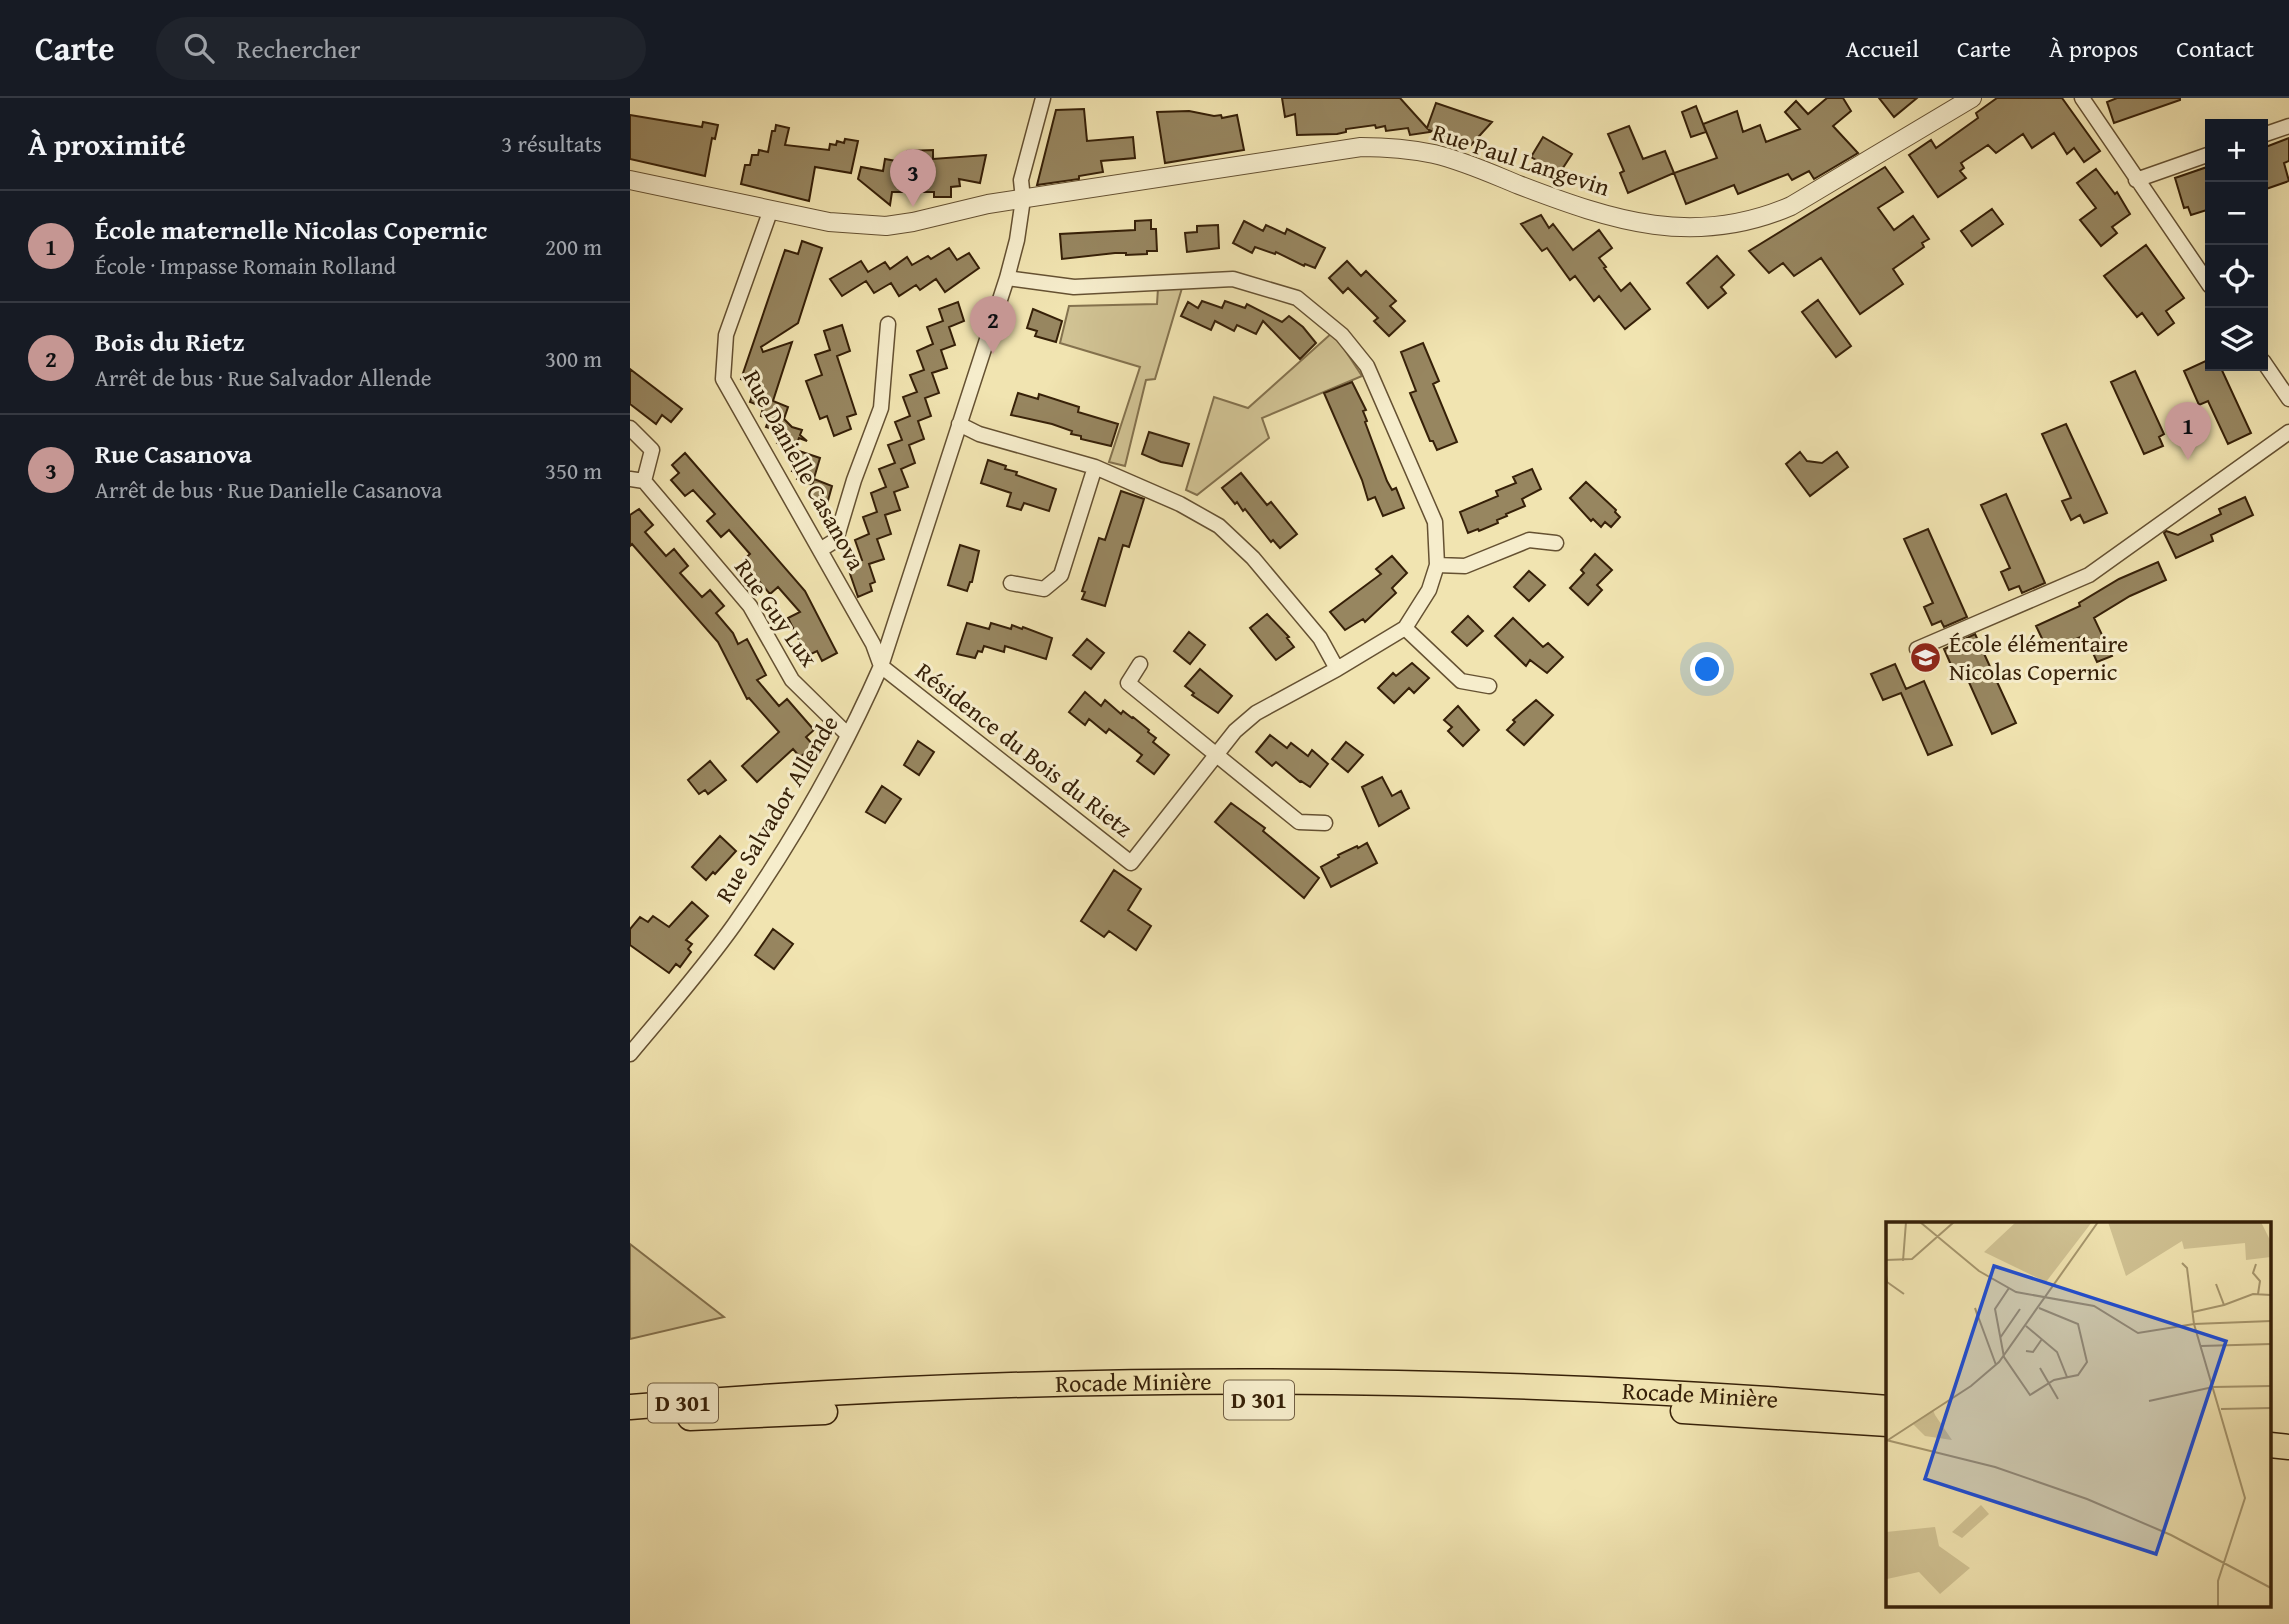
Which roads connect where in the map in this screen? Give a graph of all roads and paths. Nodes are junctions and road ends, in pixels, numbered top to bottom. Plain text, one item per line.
1 (1043, 98) edge
2 (1972, 98) edge
3 (2082, 98) edge
4 (2289, 126) edge
5 (2268, 133) edge
6 (2205, 156) edge
7 (630, 180) edge
8 (2136, 180) junction
9 (1023, 199) junction
10 (770, 212) junction
11 (1007, 278) junction
12 (2205, 279) edge
13 (888, 324) dead end
14 (2268, 368) edge
15 (2289, 399) edge
16 (959, 424) junction
17 (630, 428) edge
18 (2289, 432) edge
19 (1095, 467) junction
20 (637, 480) edge
21 (1556, 543) dead end
22 (820, 550) junction
23 (1437, 565) junction
24 (1011, 583) dead end
25 (1405, 628) junction
26 (1917, 649) dead end
27 (1140, 664) dead end
28 (881, 666) junction
29 (1337, 669) junction
30 (1489, 687) dead end
31 (848, 735) junction
32 (1215, 756) junction
33 (1325, 823) dead end
34 (630, 1054) edge
35 (630, 1407) edge
36 (1886, 1408) edge
37 (630, 1423) edge
38 (1886, 1424) edge

1 - 9 street, Rue Salvador Allende
2 - 9 street, Rue Paul Langevin
3 - 8 street
4 - 5 street
6 - 8 street
7 - 10 street
8 - 12 street
9 - 10 street
9 - 11 street, Rue Salvador Allende
10 - 22 street, Rue Danielle Casanova
11 - 16 street, Rue Salvador Allende
11 - 23 street, Résidence du Bois du Rietz
13 - 22 street
14 - 15 street
16 - 19 street
16 - 28 street, Rue Salvador Allende
17 - 20 street, Rue Guy Lux
18 - 26 street
19 - 24 street
19 - 29 street
20 - 31 street, Rue Guy Lux
21 - 23 street
22 - 28 street, Rue Danielle Casanova
23 - 25 street, Résidence du Bois du Rietz
25 - 29 street, Résidence du Bois du Rietz
25 - 30 street
27 - 32 street
28 - 31 street, Rue Salvador Allende
28 - 32 street, Résidence du Bois du Rietz
29 - 32 street, Résidence du Bois du Rietz
31 - 34 street, Rue Salvador Allende
32 - 33 street
35 - 36 highway, Rocade Minière / D 301
37 - 38 highway, Rocade Minière / D 301

